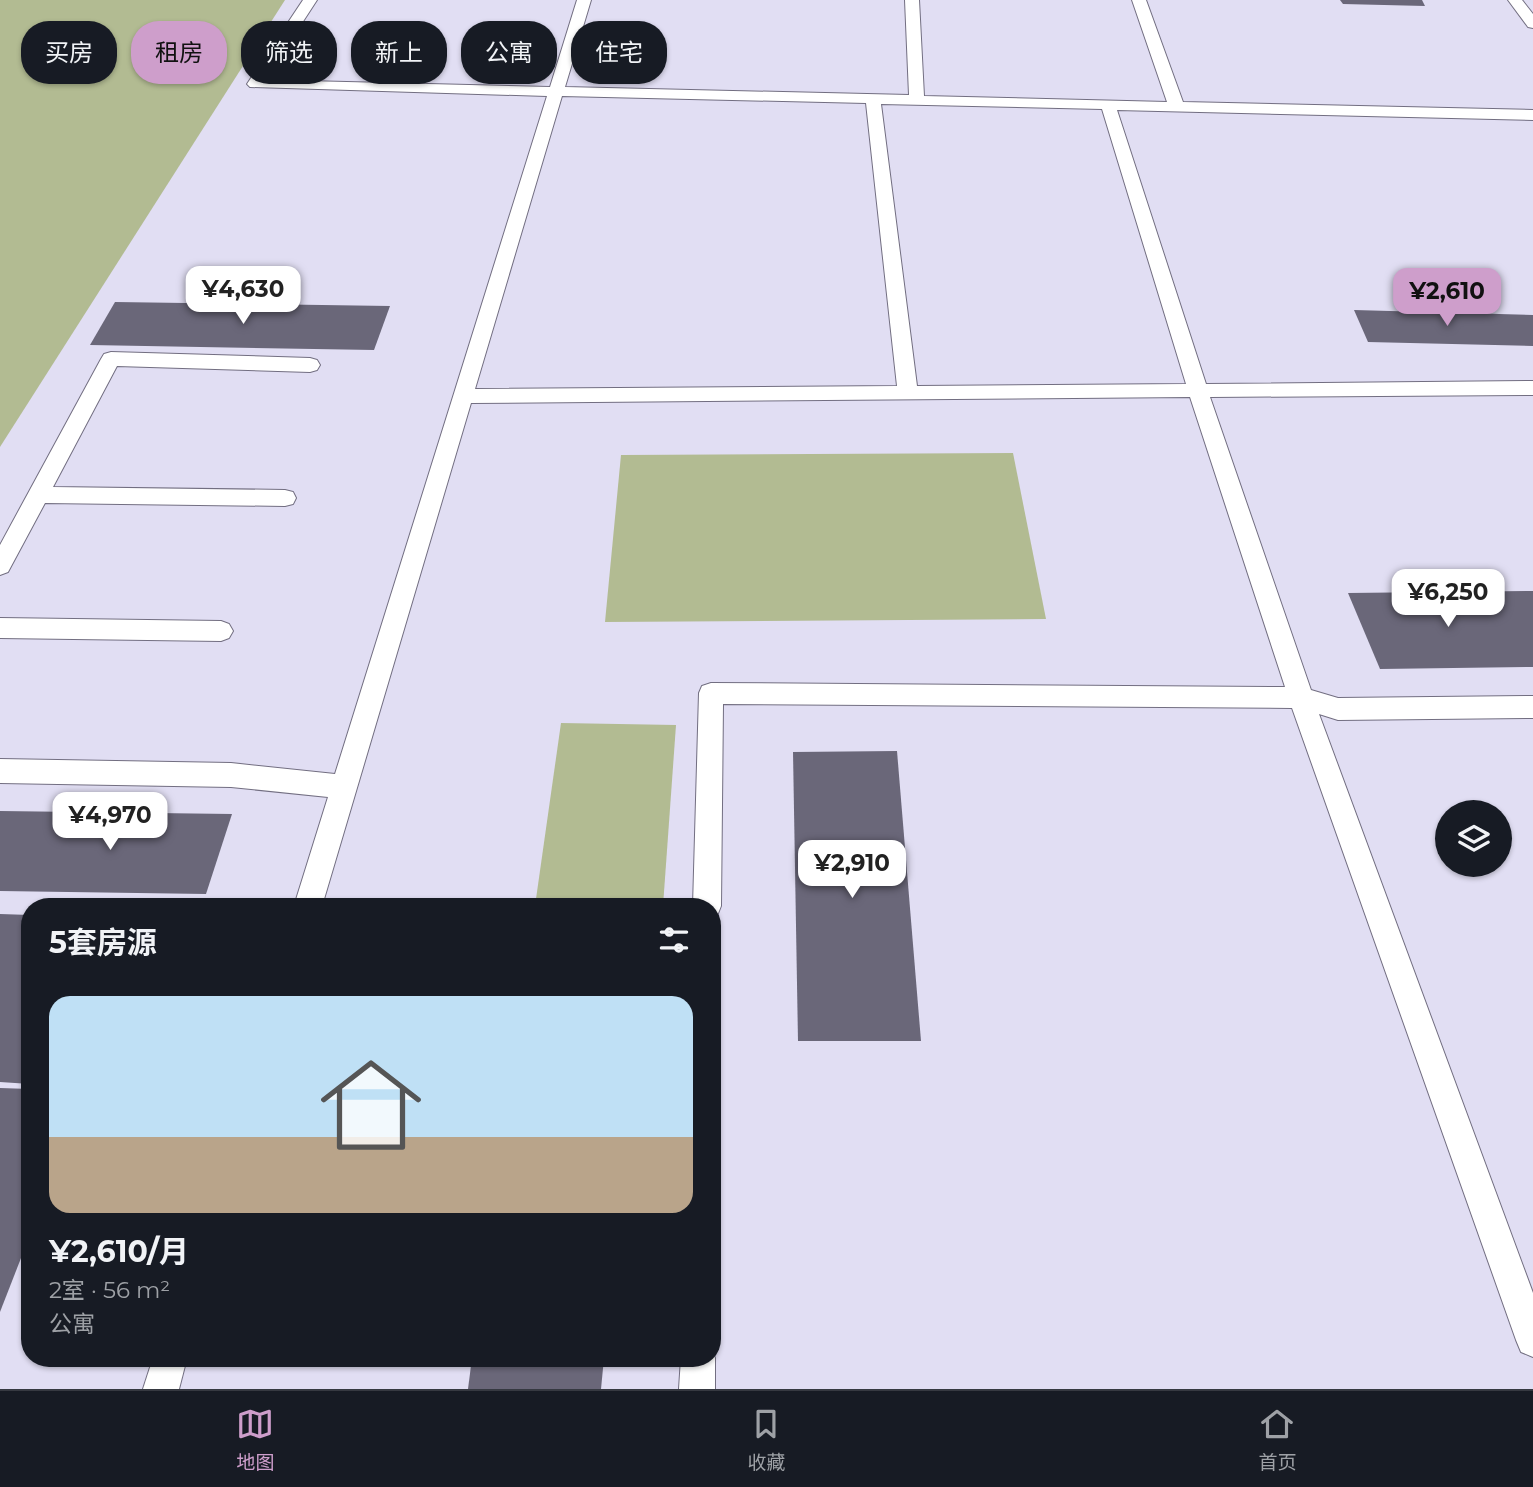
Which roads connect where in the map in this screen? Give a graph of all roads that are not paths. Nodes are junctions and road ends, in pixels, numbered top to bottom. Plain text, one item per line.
1 (310, 0) edge
2 (584, 0) edge
3 (912, 0) edge
4 (1139, 0) edge
5 (1514, 0) edge
6 (1533, 24) edge
7 (557, 90) junction
8 (873, 98) junction
9 (917, 99) junction
10 (1108, 104) junction
11 (1176, 106) junction
12 (1533, 115) edge
13 (310, 365) dead end
14 (1533, 388) edge
15 (1198, 391) junction
16 (908, 393) junction
17 (464, 396) junction
18 (38, 495) junction
19 (285, 498) dead end
20 (0, 566) edge
21 (0, 628) edge
22 (221, 631) dead end
23 (1301, 698) junction
24 (1533, 707) edge
25 (0, 771) edge
26 (345, 787) junction
27 (310, 898) edge
28 (707, 898) edge
29 (1533, 1340) edge
30 (167, 1367) edge
31 (698, 1367) edge
32 (161, 1389) edge
33 (697, 1389) edge

1 - 7 lane
2 - 7 lane
3 - 9 lane
4 - 11 lane
5 - 6 lane
7 - 8 lane
7 - 17 lane
8 - 9 lane
8 - 16 lane
9 - 10 lane
10 - 11 lane
10 - 15 lane
11 - 12 lane
13 - 18 lane
14 - 15 lane
15 - 16 lane
15 - 23 lane
16 - 17 lane
17 - 26 lane
18 - 19 lane
18 - 20 lane
21 - 22 lane
23 - 24 lane
23 - 28 lane
23 - 29 lane
25 - 26 lane
26 - 27 lane
30 - 32 lane
31 - 33 lane

